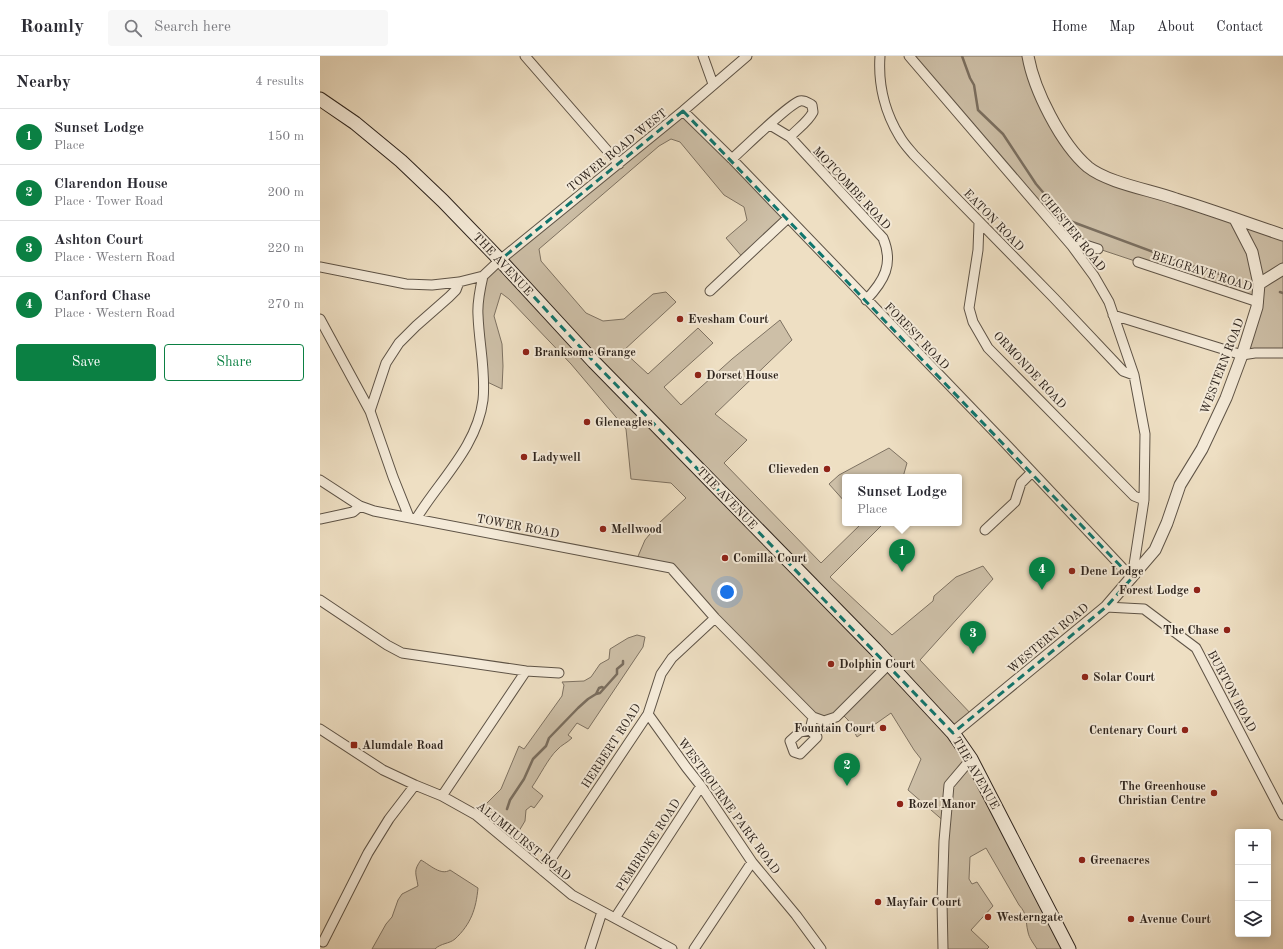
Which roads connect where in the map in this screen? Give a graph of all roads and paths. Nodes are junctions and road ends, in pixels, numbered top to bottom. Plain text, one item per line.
1 (525, 56) edge
2 (703, 56) edge
3 (746, 56) edge
4 (880, 56) edge
5 (909, 56) edge
6 (1028, 56) edge
7 (713, 84) junction
8 (320, 99) edge
9 (683, 111) junction
10 (770, 125) junction
11 (790, 137) junction
12 (732, 159) junction
13 (619, 164) junction
14 (788, 218) junction
15 (1235, 219) junction
16 (979, 222) junction
17 (1283, 235) edge
18 (1066, 238) junction
19 (1098, 249) dead end
20 (500, 260) junction
21 (1138, 262) dead end
22 (320, 267) edge
23 (1283, 269) edge
24 (483, 276) junction
25 (459, 282) junction
26 (1260, 284) junction
27 (710, 291) dead end
28 (866, 300) junction
29 (1258, 302) junction
30 (1113, 315) junction
31 (320, 319) edge
32 (1283, 353) edge
33 (1242, 355) junction
34 (1134, 375) junction
35 (370, 411) junction
36 (1032, 472) junction
37 (320, 480) edge
38 (1144, 500) junction
39 (360, 506) junction
40 (413, 518) junction
41 (320, 520) edge
42 (985, 530) dead end
43 (1132, 578) junction
44 (320, 600) edge
45 (1106, 607) junction
46 (715, 618) junction
47 (889, 664) junction
48 (526, 671) junction
49 (559, 673) dead end
50 (648, 714) junction
51 (813, 717) junction
52 (320, 729) edge
53 (810, 730) dead end
54 (953, 733) junction
55 (971, 759) junction
56 (415, 786) junction
57 (701, 786) junction
58 (442, 796) junction
59 (1283, 815) edge
60 (752, 862) junction
61 (543, 871) junction
62 (602, 912) junction
63 (615, 918) junction
64 (323, 942) dead end
65 (590, 949) edge
66 (672, 949) edge
67 (694, 949) edge
68 (821, 949) edge
69 (943, 949) edge
70 (1069, 949) edge

1 - 13 street
2 - 7 street
3 - 7 street, TOWER ROAD WEST
4 - 16 street, EATON ROAD
5 - 18 street, CHESTER ROAD
6 - 15 street
7 - 9 street, TOWER ROAD WEST
8 - 20 main road, THE AVENUE
9 - 12 street, FOREST ROAD
9 - 13 street, TOWER ROAD WEST
10 - 11 street, MOTCOMBE ROAD
10 - 11 street
10 - 12 street
11 - 28 street, MOTCOMBE ROAD
12 - 14 street, FOREST ROAD
13 - 20 street, TOWER ROAD WEST
14 - 27 street
14 - 28 street, FOREST ROAD
15 - 17 street
15 - 26 street, WESTERN ROAD
16 - 34 street, EATON ROAD
16 - 38 street, ORMONDE ROAD
18 - 19 street
18 - 30 street, CHESTER ROAD
20 - 24 street, TOWER ROAD WEST
20 - 47 main road, THE AVENUE
21 - 29 street, BELGRAVE ROAD
22 - 25 street
23 - 26 street
24 - 25 street
24 - 40 street
25 - 35 street
26 - 29 street, WESTERN ROAD
28 - 36 street, FOREST ROAD
29 - 33 street, WESTERN ROAD
30 - 33 street
30 - 34 street, CHESTER ROAD
31 - 35 street
32 - 33 street
33 - 43 street, WESTERN ROAD
34 - 38 street, CHESTER ROAD
35 - 40 street
36 - 42 street
36 - 43 street, FOREST ROAD
37 - 39 street, TOWER ROAD
38 - 43 street, CHESTER ROAD
39 - 40 street, TOWER ROAD
39 - 41 street
40 - 46 street, TOWER ROAD
43 - 45 street, WESTERN ROAD
44 - 48 street
45 - 54 street, WESTERN ROAD
45 - 59 street, BURTON ROAD
46 - 50 street, HERBERT ROAD
46 - 51 street, TOWER ROAD
47 - 51 street
47 - 54 main road, THE AVENUE
48 - 49 street
48 - 58 street
50 - 57 street, WESTBOURNE PARK ROAD
50 - 61 street, HERBERT ROAD
51 - 53 street
52 - 56 street, ALUMHURST ROAD
54 - 55 main road, THE AVENUE
55 - 69 street
55 - 70 main road, THE AVENUE
56 - 58 street, ALUMHURST ROAD
56 - 64 street
57 - 60 street, WESTBOURNE PARK ROAD
57 - 63 street, PEMBROKE ROAD
58 - 61 street, ALUMHURST ROAD
60 - 67 street
60 - 68 street, WESTBOURNE PARK ROAD
61 - 62 street, ALUMHURST ROAD
62 - 63 street, ALUMHURST ROAD
62 - 65 street
63 - 66 street, ALUMHURST ROAD

